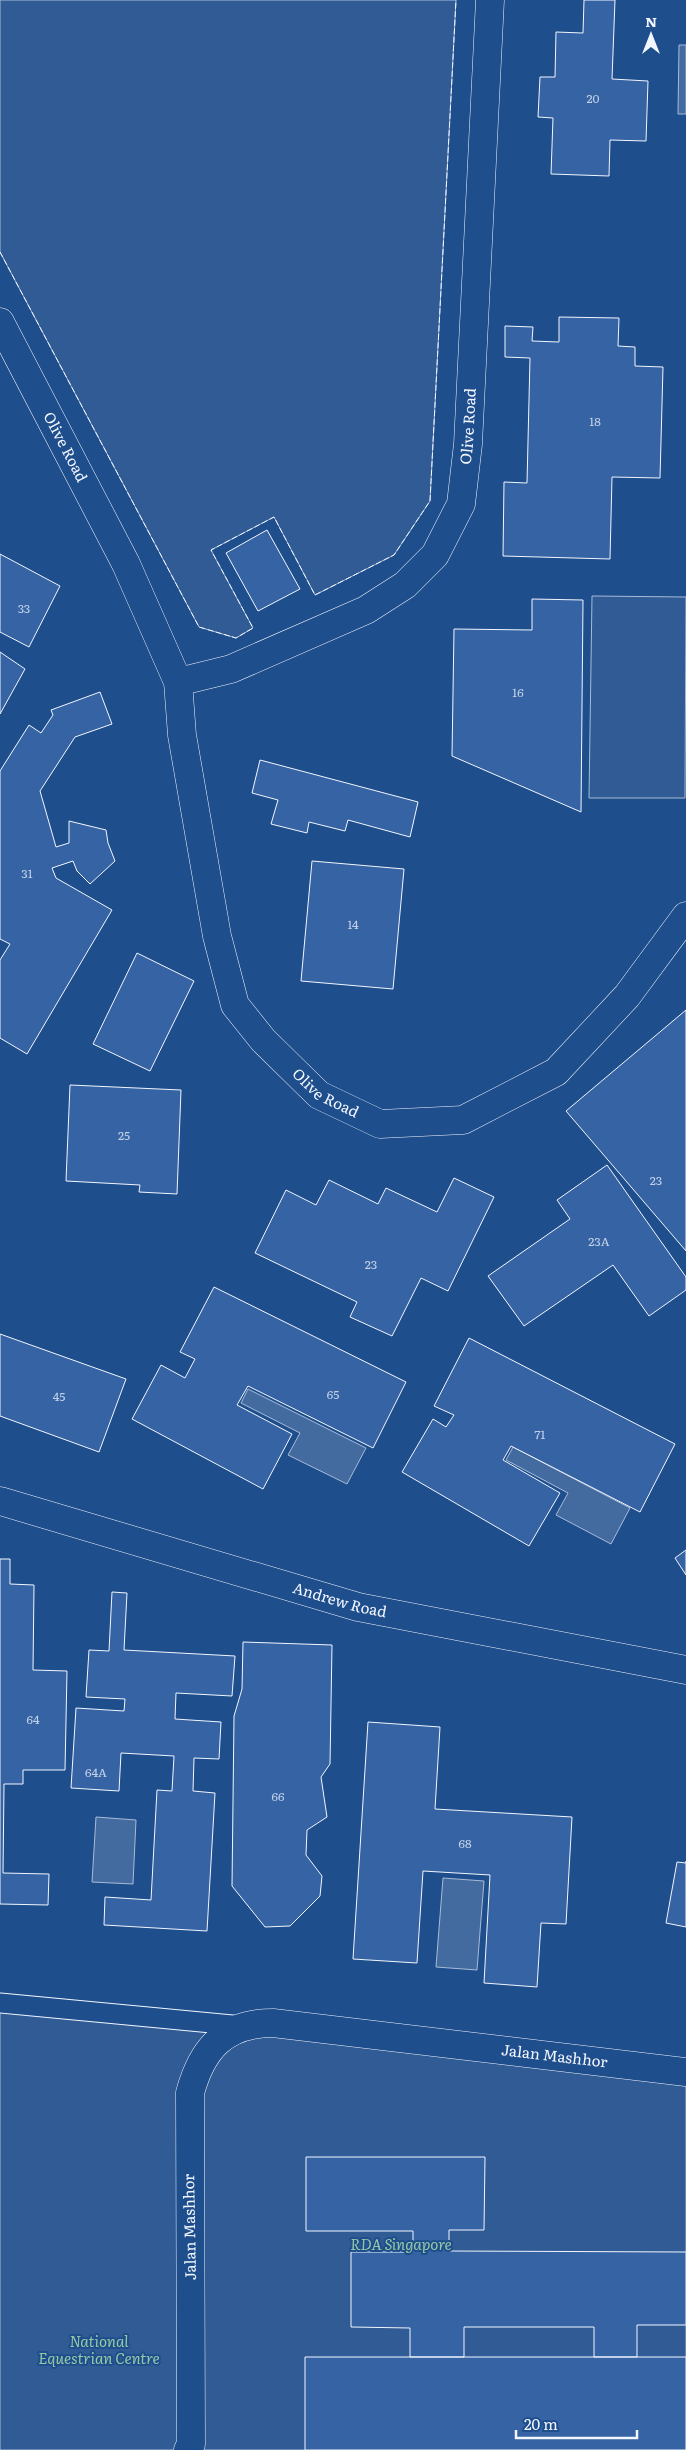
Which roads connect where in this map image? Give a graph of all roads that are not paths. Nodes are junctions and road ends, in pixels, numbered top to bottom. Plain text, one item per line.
1 (490, 0) edge
2 (0, 322) edge
3 (178, 682) junction
4 (686, 916) edge
5 (0, 1501) edge
6 (686, 1670) edge
7 (0, 2003) edge
8 (244, 2026) junction
9 (686, 2072) edge
10 (188, 2450) edge

1 - 3 street, Olive Road
2 - 3 street, Olive Road
3 - 4 street, Olive Road
5 - 6 street, Andrew Road
7 - 8 lane, Jalan Mashhor
8 - 9 street, Jalan Mashhor
8 - 10 street, Jalan Mashhor

